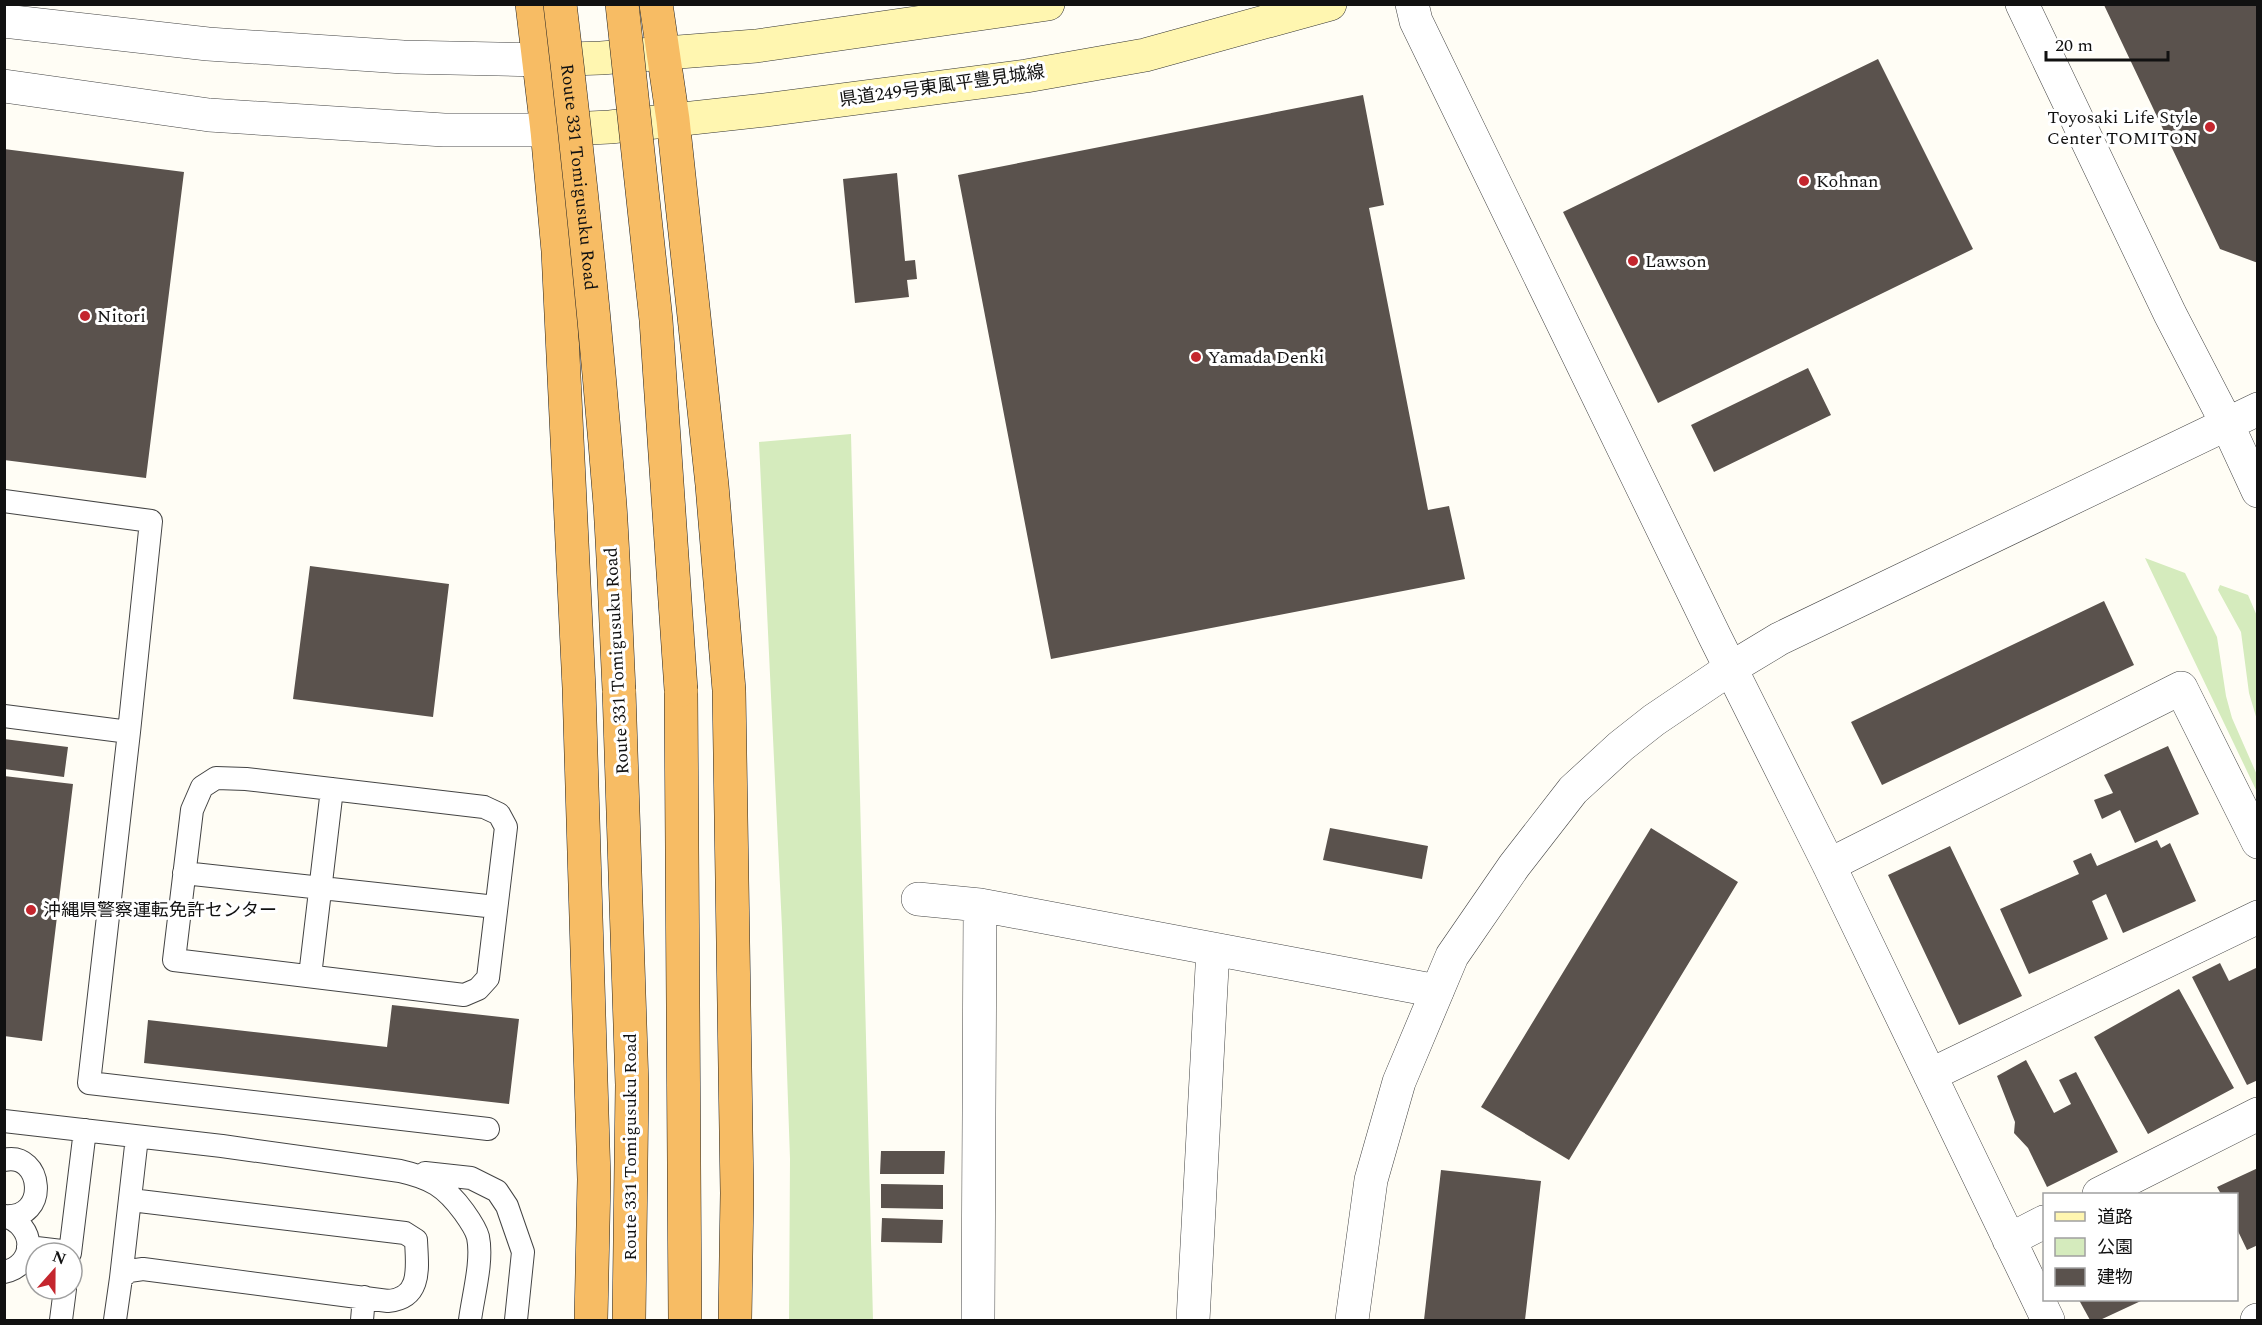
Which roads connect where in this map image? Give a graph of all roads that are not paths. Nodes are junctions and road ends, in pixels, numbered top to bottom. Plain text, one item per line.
1 (532, 4) edge
2 (560, 4) edge
3 (622, 4) edge
4 (656, 4) edge
5 (1048, 4) edge
6 (1330, 4) edge
7 (1412, 4) edge
8 (2022, 4) edge
9 (4, 21) edge
10 (663, 53) junction
11 (539, 60) junction
12 (4, 86) edge
13 (673, 120) junction
14 (547, 130) junction
15 (2258, 409) edge
16 (2227, 424) junction
17 (2258, 491) edge
18 (4, 501) edge
19 (1731, 668) junction
20 (4, 716) edge
21 (129, 732) junction
22 (332, 789) junction
23 (2258, 842) edge
24 (1829, 865) junction
25 (184, 873) junction
26 (320, 888) junction
27 (918, 899) dead end
28 (980, 905) junction
29 (496, 906) junction
30 (2258, 917) edge
31 (1213, 949) junction
32 (310, 976) junction
33 (1437, 991) junction
34 (1930, 1075) junction
35 (2258, 1114) edge
36 (9, 1122) edge
37 (488, 1129) dead end
38 (85, 1130) junction
39 (137, 1137) junction
40 (7, 1159) edge
41 (400, 1171) junction
42 (2101, 1193) edge
43 (131, 1200) junction
44 (4, 1216) edge
45 (2043, 1223) edge
46 (2009, 1240) junction
47 (29, 1241) edge
48 (71, 1241) edge
49 (24, 1258) edge
50 (4, 1272) edge
51 (121, 1278) junction
52 (364, 1297) junction
53 (64, 1301) edge
54 (62, 1320) edge
55 (115, 1320) edge
56 (362, 1320) edge
57 (470, 1320) edge
58 (516, 1320) edge
59 (591, 1320) edge
60 (630, 1320) edge
61 (685, 1320) edge
62 (735, 1320) edge
63 (978, 1320) edge
64 (1193, 1320) edge
65 (1352, 1320) edge
66 (2048, 1320) edge

1 - 11 highway
2 - 60 highway, Route 331 Tomigusuku Road, bridge
3 - 61 highway, bridge
4 - 10 highway
5 - 10 main road
6 - 13 main road, 県道249号東風平豊見城線
7 - 19 street
8 - 16 street
9 - 11 street
10 - 11 main road
10 - 13 highway
11 - 14 highway
12 - 14 street
13 - 14 main road, 県道249号東風平豊見城線
13 - 62 highway
14 - 59 highway
15 - 16 street
16 - 17 street
16 - 19 street
18 - 21 lane
19 - 24 street
19 - 33 street
20 - 21 lane
21 - 37 lane
22 - 25 lane
22 - 26 lane
22 - 29 lane
23 - 24 street
24 - 34 street
25 - 26 lane
25 - 32 lane
26 - 29 lane
26 - 32 lane
27 - 28 street
28 - 31 street
28 - 63 street
29 - 32 lane
30 - 34 street
31 - 33 street
31 - 64 street
33 - 65 street
34 - 46 street
35 - 42 street
36 - 38 lane
36 - 40 lane
38 - 39 lane
38 - 48 lane
39 - 41 lane
39 - 43 lane
40 - 44 lane
41 - 57 lane
41 - 58 lane
43 - 51 lane
43 - 52 lane
44 - 47 lane
45 - 46 street
46 - 66 street
49 - 50 lane
51 - 52 lane
51 - 55 lane
52 - 56 lane
53 - 54 lane

